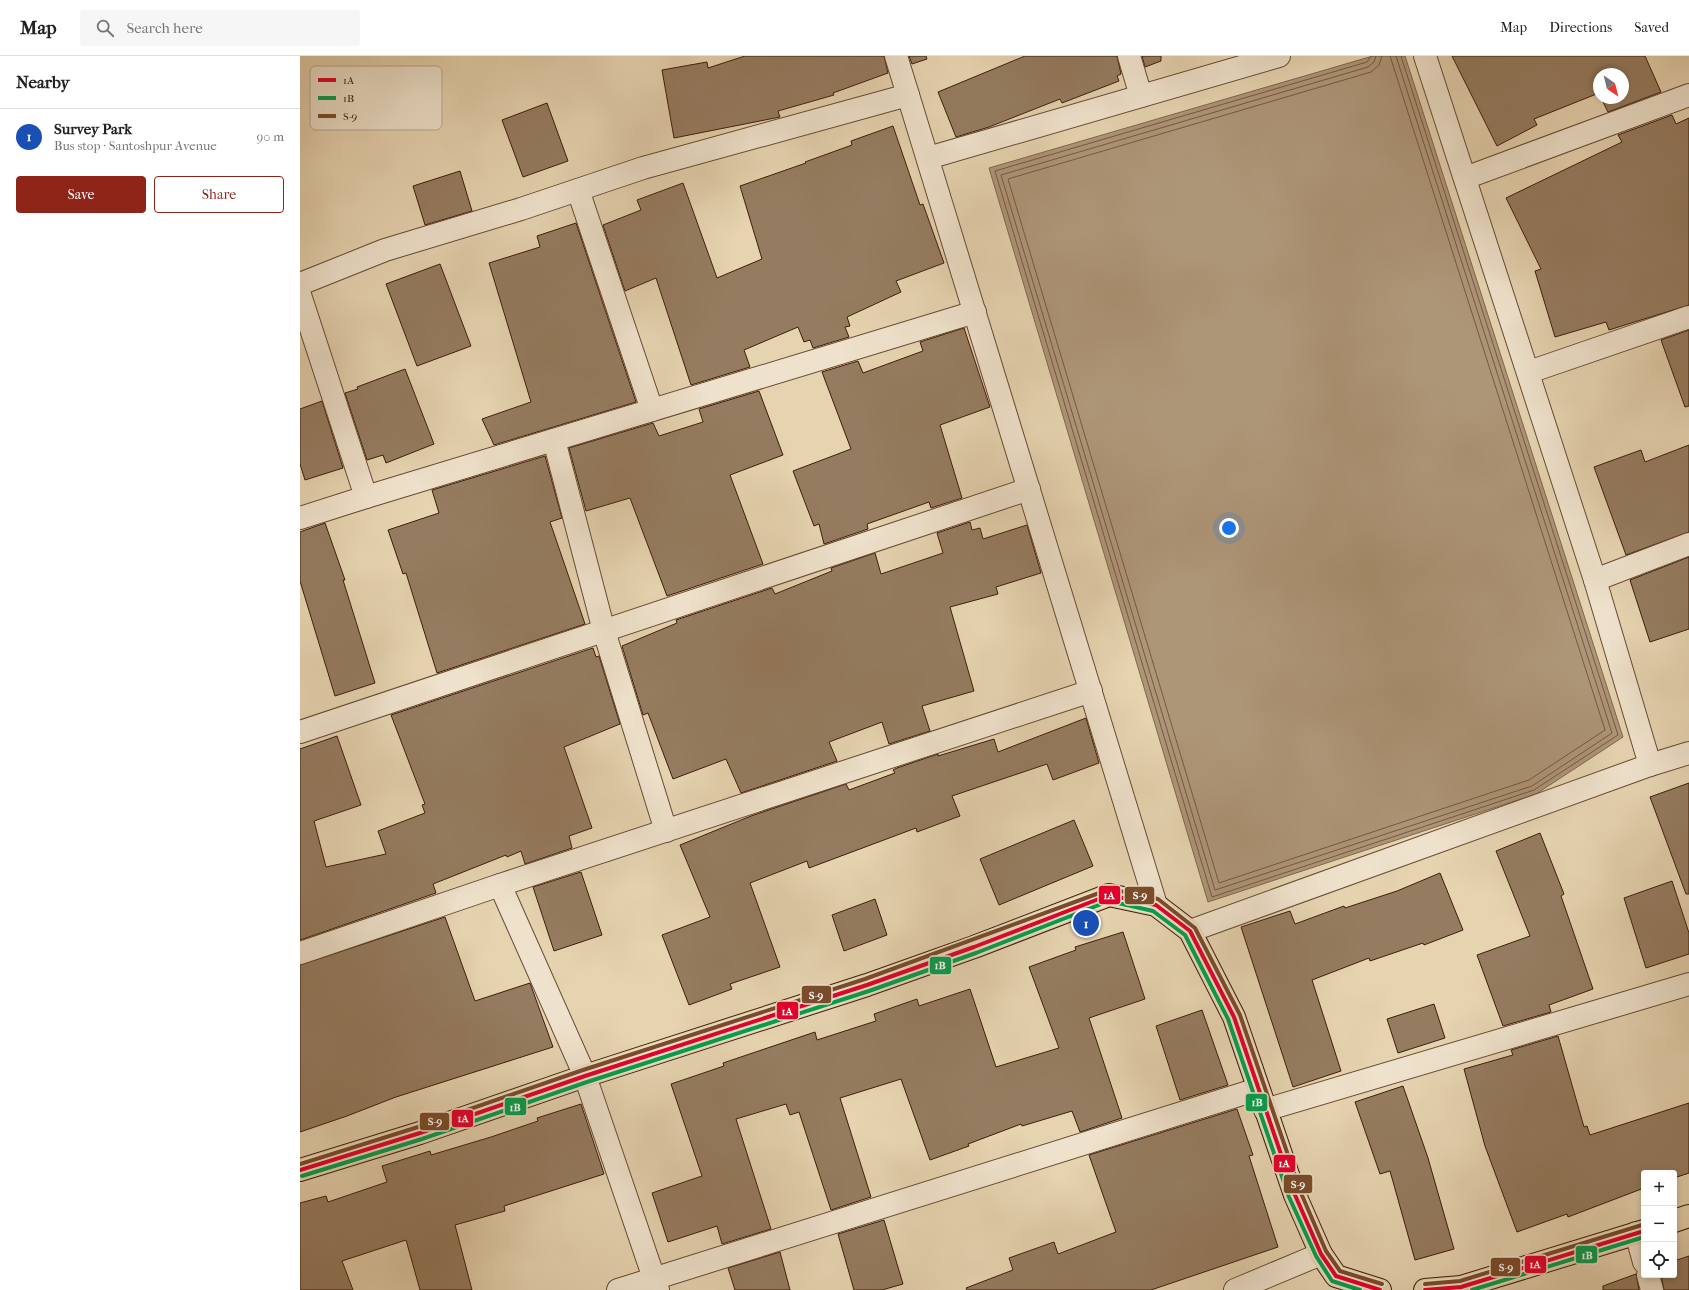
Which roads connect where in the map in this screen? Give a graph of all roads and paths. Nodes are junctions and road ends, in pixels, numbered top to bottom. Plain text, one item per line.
1 (896, 56) edge
2 (1129, 56) edge
3 (1279, 56) edge
4 (1425, 56) edge
5 (908, 95) junction
6 (1689, 95) edge
7 (1141, 96) junction
8 (928, 158) junction
9 (1465, 178) junction
10 (578, 190) junction
11 (300, 284) edge
12 (300, 295) edge
13 (975, 312) junction
14 (1689, 317) edge
15 (1529, 372) junction
16 (652, 410) junction
17 (554, 440) junction
18 (1029, 489) junction
19 (366, 497) junction
20 (300, 518) edge
21 (1689, 544) edge
22 (1595, 580) junction
23 (604, 631) junction
24 (1091, 692) junction
25 (300, 732) edge
26 (1689, 753) edge
27 (1650, 765) junction
28 (666, 831) junction
29 (500, 885) junction
30 (1156, 905) junction
31 (1190, 931) junction
32 (300, 953) edge
33 (1689, 984) edge
34 (585, 1076) junction
35 (1258, 1089) junction
36 (1265, 1110) junction
37 (300, 1170) edge
38 (1689, 1216) edge
39 (1677, 1220) edge
40 (1640, 1232) edge
41 (1641, 1242) edge
42 (1321, 1254) junction
43 (1649, 1278) edge
44 (656, 1284) edge
45 (618, 1290) edge
46 (1235, 1290) edge
47 (1380, 1290) edge
48 (1425, 1290) edge
49 (1652, 1290) edge

1 - 5 street
2 - 7 street
3 - 7 street
4 - 9 street
5 - 8 street
5 - 10 street
6 - 9 street
7 - 8 street
8 - 13 street
9 - 15 street
10 - 11 street
10 - 16 street
12 - 19 street
13 - 16 street
13 - 18 street
14 - 15 street
15 - 22 street
16 - 17 street
17 - 19 street
17 - 23 street
18 - 23 street
18 - 24 street
19 - 20 street
21 - 22 street
22 - 27 street
23 - 25 street
23 - 28 street
24 - 28 street
24 - 30 street
26 - 27 street
27 - 31 street
28 - 29 street
29 - 32 street
29 - 34 street
30 - 31 main road
30 - 34 main road
31 - 35 main road
33 - 36 street
34 - 37 main road
34 - 44 street
35 - 36 main road
35 - 44 street
36 - 42 main road
38 - 39 main road
40 - 41 street
40 - 48 main road
42 - 46 street
42 - 47 main road
43 - 49 street
44 - 45 street

